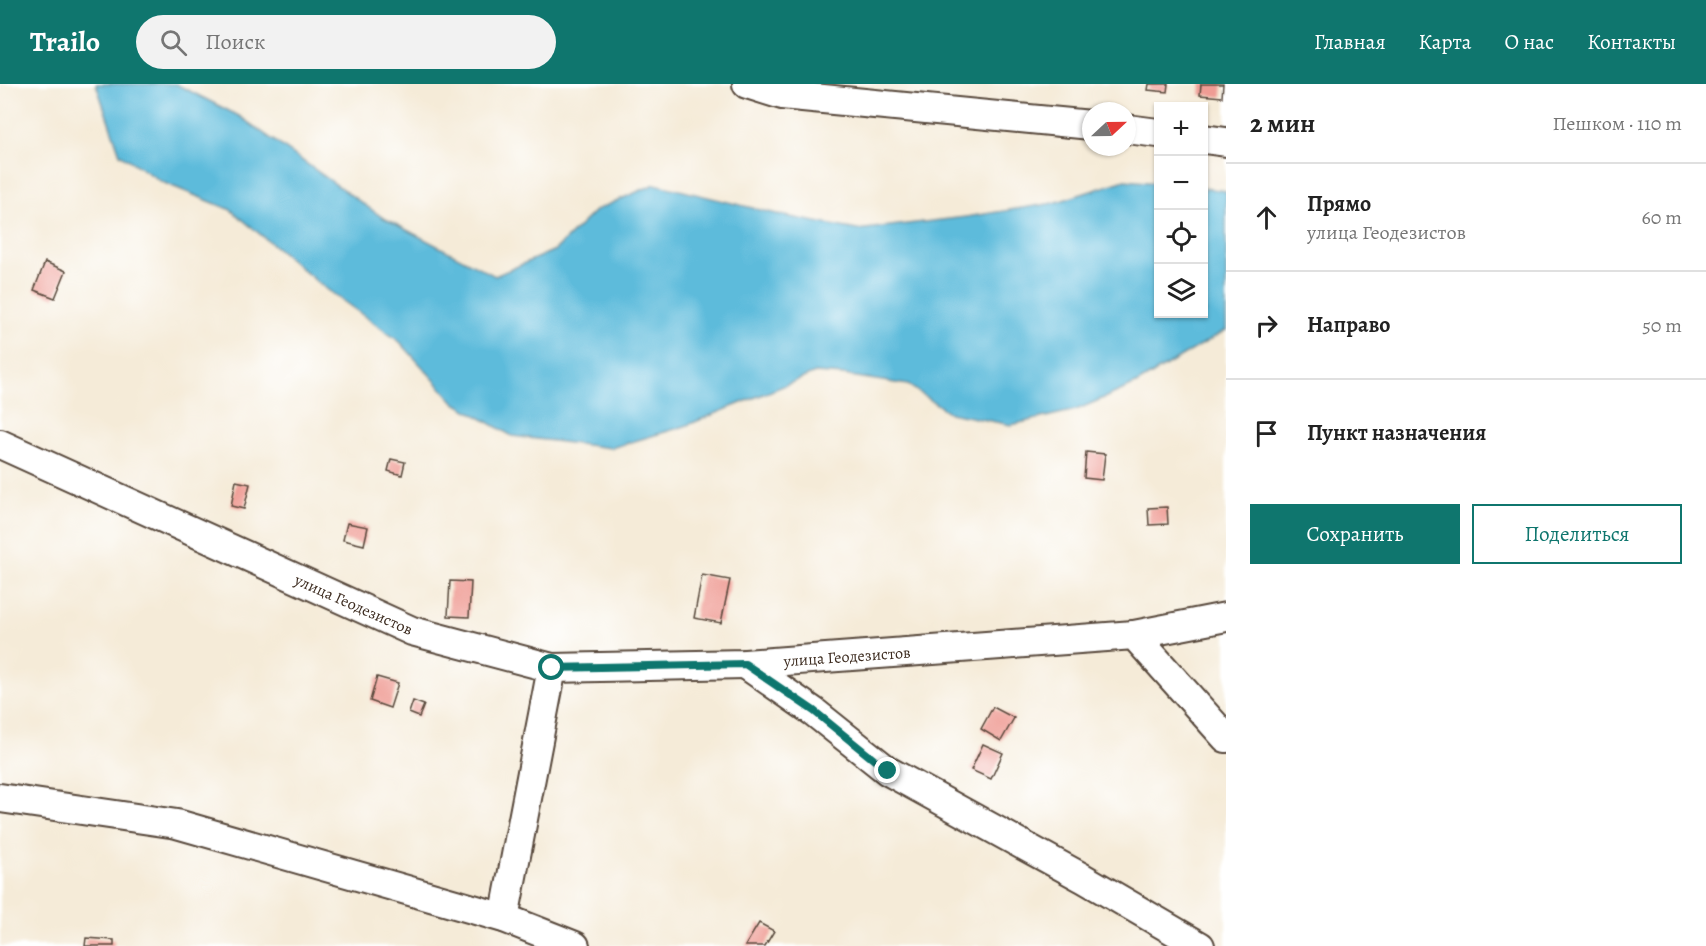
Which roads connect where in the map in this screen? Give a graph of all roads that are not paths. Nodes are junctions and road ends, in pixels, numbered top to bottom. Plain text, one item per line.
1 (747, 84) edge
2 (1082, 124) edge
3 (1136, 130) edge
4 (1154, 132) edge
5 (1208, 140) edge
6 (1226, 142) edge
7 (0, 444) edge
8 (1226, 617) edge
9 (1134, 635) junction
10 (745, 664) junction
11 (552, 668) junction
12 (1226, 738) edge
13 (0, 798) edge
14 (504, 918) junction
15 (575, 946) edge
16 (1200, 946) edge

1 - 2 street
3 - 4 street
5 - 6 street
7 - 11 street, улица Геодезистов
8 - 9 street, улица Геодезистов
9 - 10 street, улица Геодезистов
9 - 12 street
10 - 11 street, улица Геодезистов
10 - 16 street
11 - 14 street
13 - 14 street
14 - 15 street

